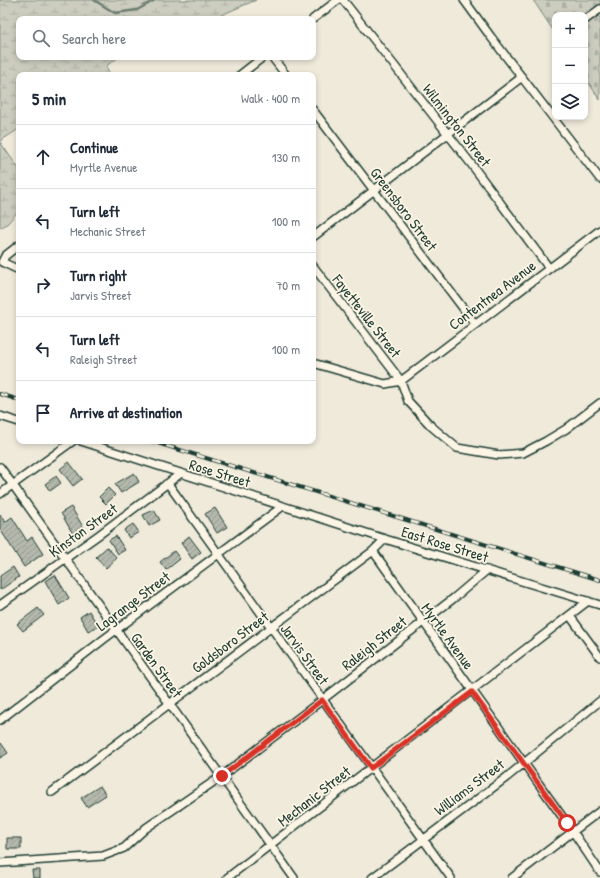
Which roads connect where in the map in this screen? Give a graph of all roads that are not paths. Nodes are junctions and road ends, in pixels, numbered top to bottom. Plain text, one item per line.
1 (338, 0) edge
2 (343, 0) edge
3 (464, 0) edge
4 (600, 9) edge
5 (316, 17) edge
6 (588, 18) edge
7 (259, 60) edge
8 (274, 60) edge
9 (244, 72) edge
10 (284, 72) edge
11 (522, 77) junction
12 (316, 114) edge
13 (448, 134) junction
14 (600, 179) edge
15 (374, 190) junction
16 (600, 230) edge
17 (316, 235) edge
18 (16, 247) edge
19 (549, 268) junction
20 (16, 269) edge
21 (316, 270) edge
22 (475, 324) junction
23 (316, 364) edge
24 (401, 381) junction
25 (600, 403) edge
26 (0, 416) edge
27 (16, 421) edge
28 (69, 444) edge
29 (90, 444) edge
30 (0, 467) edge
31 (180, 474) junction
32 (166, 484) junction
33 (12, 486) junction
34 (0, 494) edge
35 (284, 506) junction
36 (385, 539) junction
37 (373, 551) junction
38 (218, 555) junction
39 (65, 559) junction
40 (487, 570) junction
41 (588, 601) junction
42 (0, 604) edge
43 (600, 605) edge
44 (570, 616) junction
45 (422, 622) junction
46 (270, 627) junction
47 (116, 631) junction
48 (600, 657) edge
49 (472, 692) junction
50 (322, 700) junction
51 (600, 701) edge
52 (169, 704) junction
53 (0, 720) edge
54 (524, 762) junction
55 (371, 768) junction
56 (222, 776) junction
57 (52, 792) dead end
58 (600, 811) edge
59 (573, 832) junction
60 (422, 839) junction
61 (271, 845) junction
62 (0, 863) edge
63 (600, 872) edge
64 (226, 878) edge
65 (294, 878) edge
66 (372, 878) edge
67 (451, 878) edge
68 (512, 878) edge

1 - 5 street
2 - 13 street, Wilmington Street
3 - 11 street
4 - 6 street
7 - 9 street
8 - 10 street
11 - 13 street
11 - 14 street
12 - 15 street, Greensboro Street
13 - 15 street
13 - 19 street, Wilmington Street
15 - 17 street
15 - 22 street, Greensboro Street
16 - 19 street, Contentnea Avenue
18 - 20 street
19 - 22 street, Contentnea Avenue
21 - 24 street, Fayetteville Street
22 - 24 street, Contentnea Avenue
23 - 24 street
24 - 25 street, Fayetteville Street
26 - 27 street
28 - 33 street
29 - 31 street, Rose Street
30 - 33 street, Garden Street
31 - 32 street, Kinston Street
31 - 35 street, Rose Street
32 - 38 street, Jarvis Street
32 - 39 street, Kinston Street
33 - 34 street
33 - 39 street, Garden Street
35 - 36 street, East Rose Street
35 - 38 street, Lagrange Street
36 - 37 street, Goldsboro Street
36 - 40 street, East Rose Street
37 - 45 street, Myrtle Avenue
37 - 46 street, Goldsboro Street
38 - 46 street, Jarvis Street
38 - 47 street, Lagrange Street
39 - 42 street, Kinston Street
39 - 47 street, Garden Street
40 - 41 street, East Rose Street
40 - 45 street, Raleigh Street
41 - 43 street, East Rose Street
41 - 44 street, Mechanic Street
44 - 48 street
44 - 49 street, Mechanic Street
45 - 49 street, Myrtle Avenue
45 - 50 street, Raleigh Street
46 - 50 street, Jarvis Street
46 - 52 street, Goldsboro Street
47 - 52 street, Garden Street
47 - 53 street, Lagrange Street
49 - 54 street, Myrtle Avenue
49 - 55 street, Mechanic Street
50 - 55 street, Jarvis Street
50 - 56 street, Raleigh Street
51 - 54 street, Williams Street
52 - 56 street, Garden Street
52 - 57 street, Goldsboro Street
54 - 59 street, Myrtle Avenue
54 - 60 street, Williams Street
55 - 60 street, Jarvis Street
55 - 61 street, Mechanic Street
56 - 61 street, Garden Street
56 - 62 street, Raleigh Street
58 - 59 street
59 - 63 street, Myrtle Avenue
59 - 68 street
60 - 66 street, Williams Street
60 - 67 street, Jarvis Street
61 - 64 street, Mechanic Street
61 - 65 street, Garden Street

